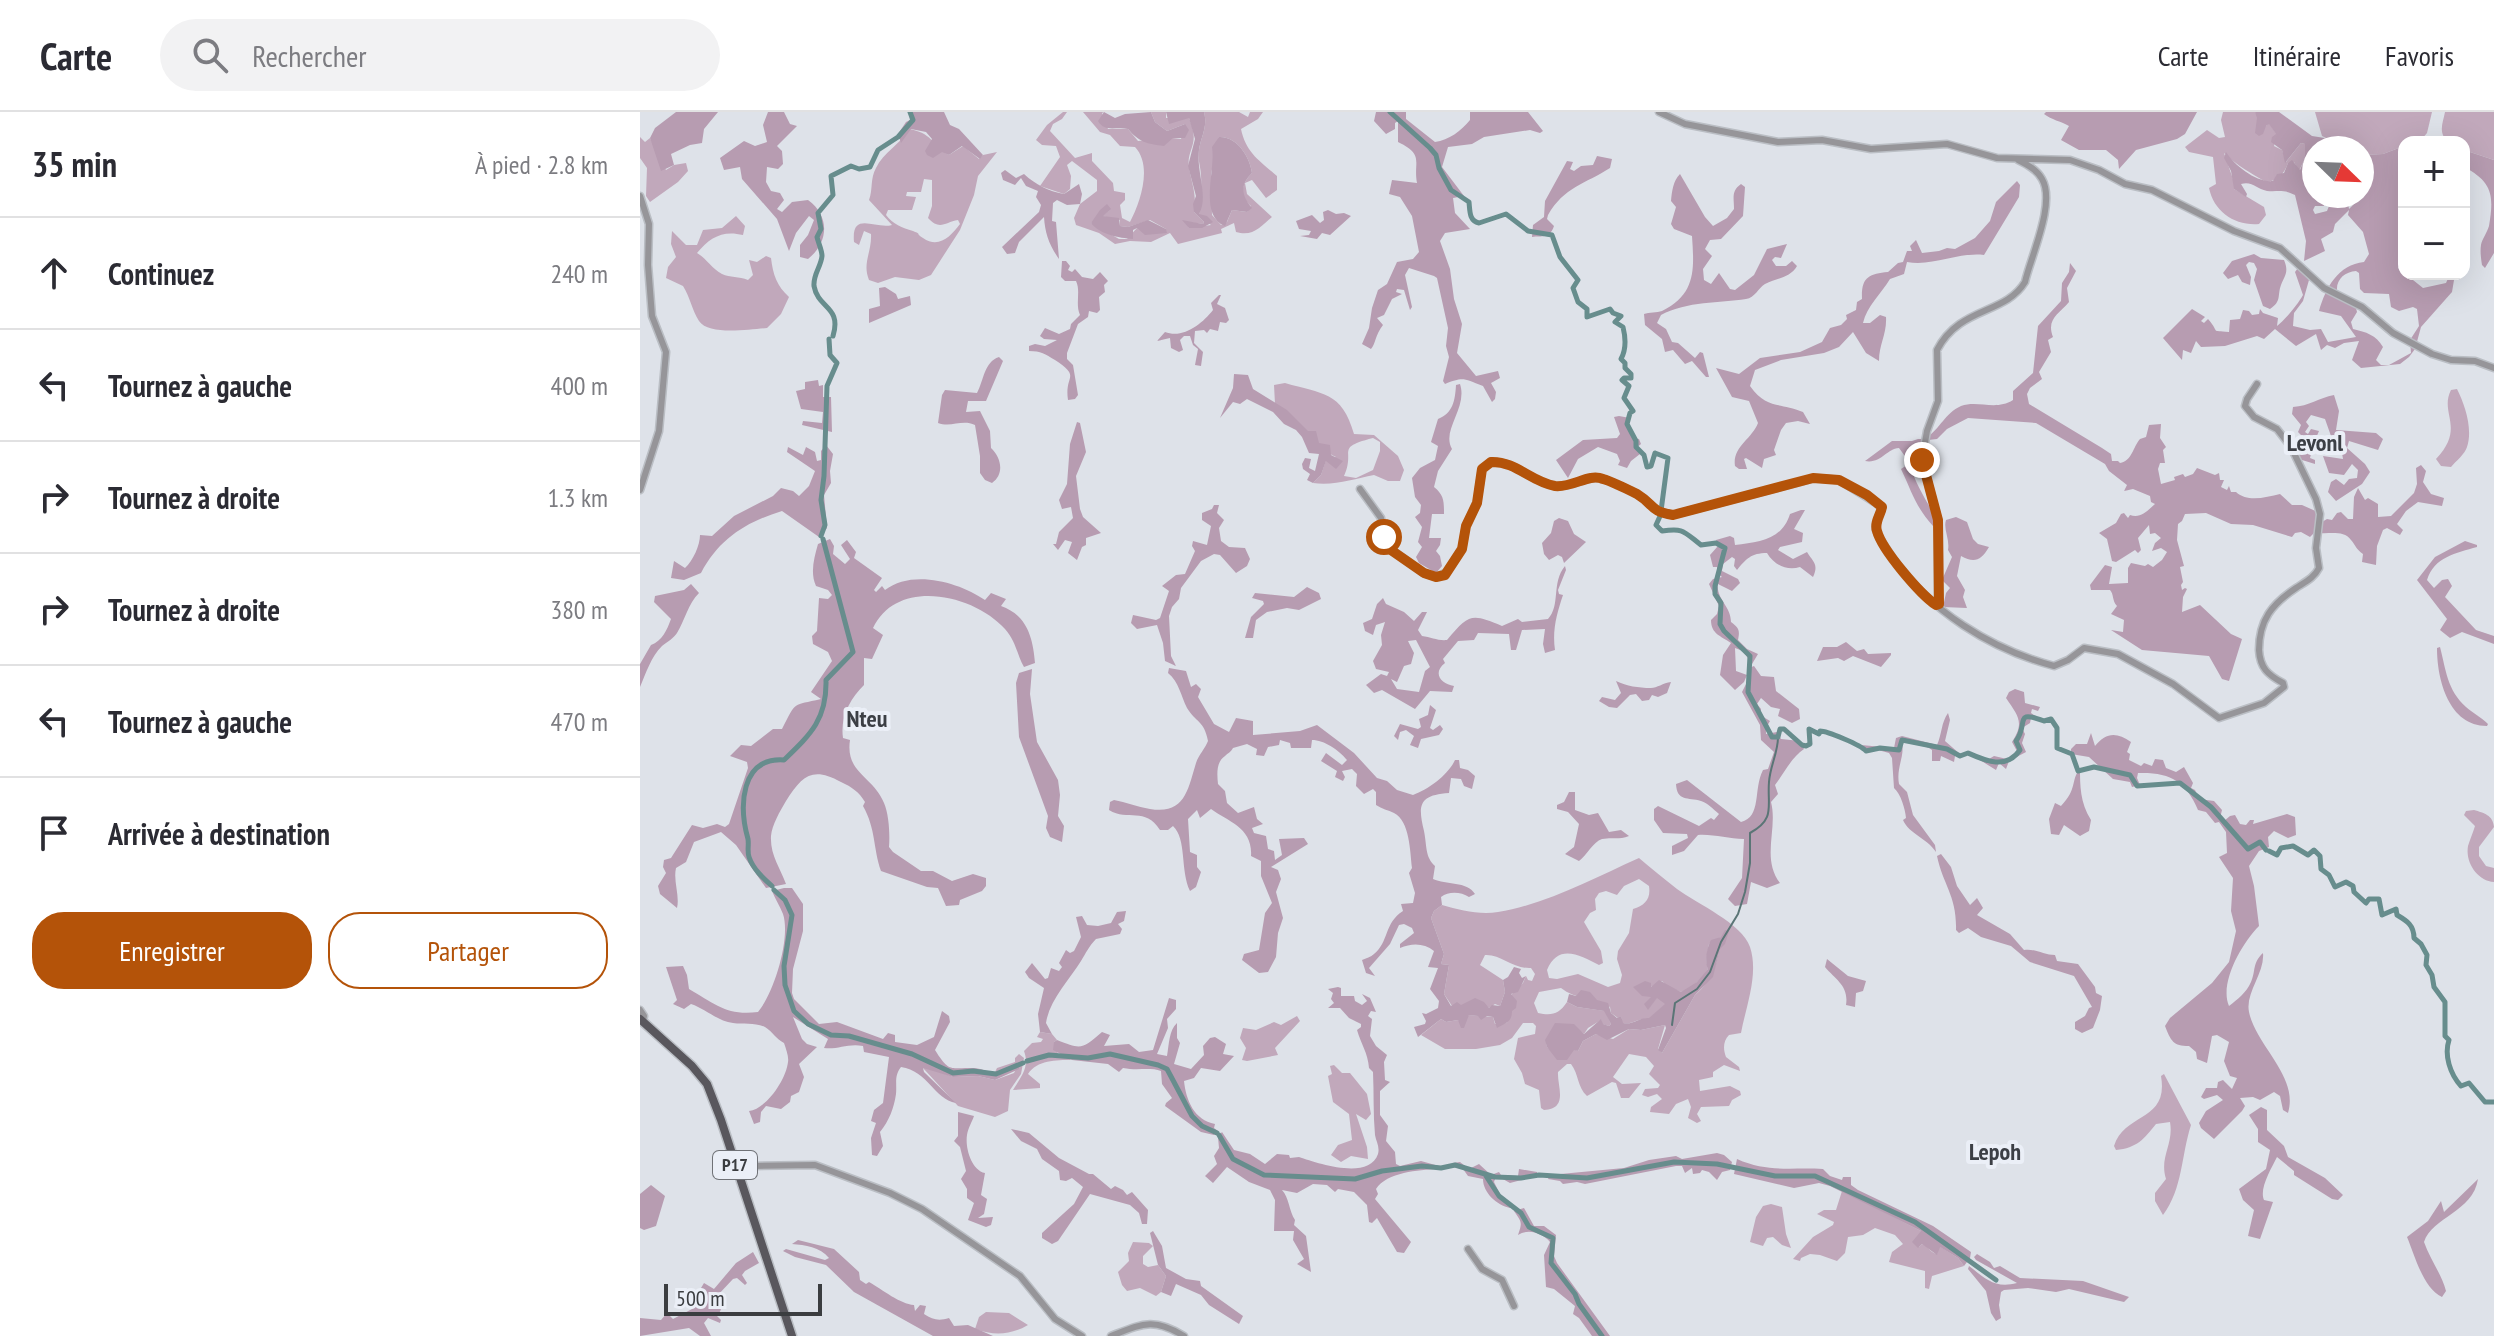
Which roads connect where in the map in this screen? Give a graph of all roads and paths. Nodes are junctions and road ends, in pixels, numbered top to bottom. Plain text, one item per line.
1 (1659, 112) edge
2 (2017, 159) junction
3 (640, 196) edge
4 (2494, 368) edge
5 (2257, 384) dead end
6 (1360, 489) dead end
7 (640, 490) edge
8 (1938, 605) junction
9 (640, 1010) edge
10 (641, 1020) edge
11 (734, 1162) junction
12 (1468, 1249) dead end
13 (1514, 1306) dead end
14 (792, 1336) edge
15 (1082, 1336) edge
16 (1111, 1336) edge
17 (1184, 1336) edge

1 - 2 street
2 - 4 street
2 - 8 street
3 - 7 street
5 - 8 street
6 - 8 street
9 - 10 street
10 - 11 main road, P17
11 - 14 main road, P17
11 - 15 street
12 - 13 street
16 - 17 street

